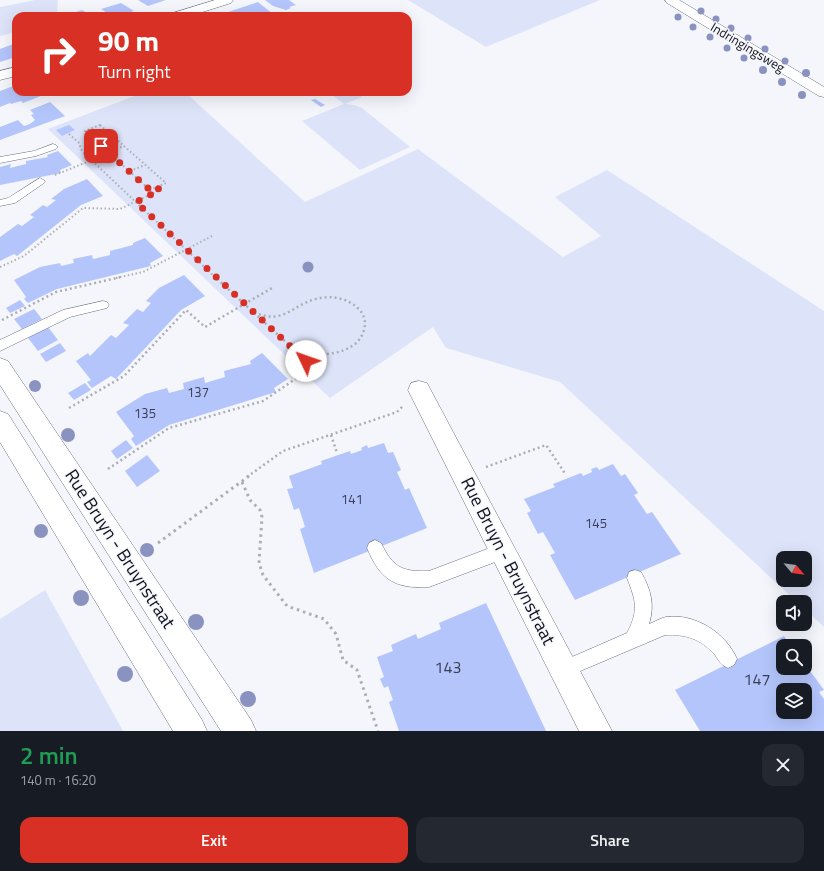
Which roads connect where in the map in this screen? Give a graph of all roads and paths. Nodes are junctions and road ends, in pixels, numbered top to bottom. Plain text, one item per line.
1 (228, 0) edge
2 (671, 0) edge
3 (190, 12) edge
4 (12, 72) edge
5 (0, 76) edge
6 (824, 93) edge
7 (105, 130) junction
8 (109, 133) junction
9 (69, 134) dead end
10 (90, 136) junction
11 (94, 139) junction
12 (124, 146) junction
13 (53, 148) dead end
14 (109, 152) junction
15 (0, 160) edge
16 (145, 165) junction
17 (130, 171) junction
18 (40, 181) dead end
19 (156, 187) junction
20 (137, 201) junction
21 (0, 203) edge
22 (212, 236) dead end
23 (187, 249) junction
24 (0, 267) edge
25 (272, 288) dead end
26 (103, 305) dead end
27 (244, 305) junction
28 (252, 312) junction
29 (2, 320) dead end
30 (0, 346) edge
31 (299, 354) junction
32 (0, 367) edge
33 (419, 390) joint
34 (69, 408) dead end
35 (0, 421) edge
36 (331, 435) junction
37 (336, 453) dead end
38 (108, 469) dead end
39 (566, 475) dead end
40 (464, 476) junction
41 (242, 482) junction
42 (158, 543) dead end
43 (375, 548) dead end
44 (503, 551) junction
45 (635, 578) dead end
46 (633, 640) junction
47 (728, 659) dead end
48 (564, 669) junction
49 (191, 731) edge
50 (240, 731) edge
51 (378, 731) edge
52 (596, 731) edge

1 - 3 street
2 - 6 street, Indringingsweg
4 - 5 street
7 - 8 path
7 - 10 path
7 - 10 path
8 - 11 path
8 - 12 path
9 - 20 path
10 - 11 path
11 - 14 path
12 - 14 path
12 - 16 path
13 - 15 lane
14 - 17 path
16 - 17 path
16 - 19 path
17 - 19 path
18 - 21 lane
19 - 20 path
20 - 23 path
20 - 24 path
22 - 23 path
23 - 27 path
23 - 29 path
25 - 27 path
26 - 30 lane
27 - 28 path
27 - 34 path
28 - 31 path
28 - 31 path
31 - 38 path
32 - 50 street, Rue Bruyn - Bruynstraat
33 - 36 path
33 - 40 street, Rue Bruyn - Bruynstraat
35 - 49 street, Rue Bruyn - Bruynstraat
36 - 37 path
36 - 41 path
39 - 40 path
40 - 44 street, Rue Bruyn - Bruynstraat
41 - 42 path
41 - 51 path
43 - 44 lane
44 - 48 street, Rue Bruyn - Bruynstraat
45 - 46 lane
46 - 47 lane
46 - 48 lane
48 - 52 street, Rue Bruyn - Bruynstraat

